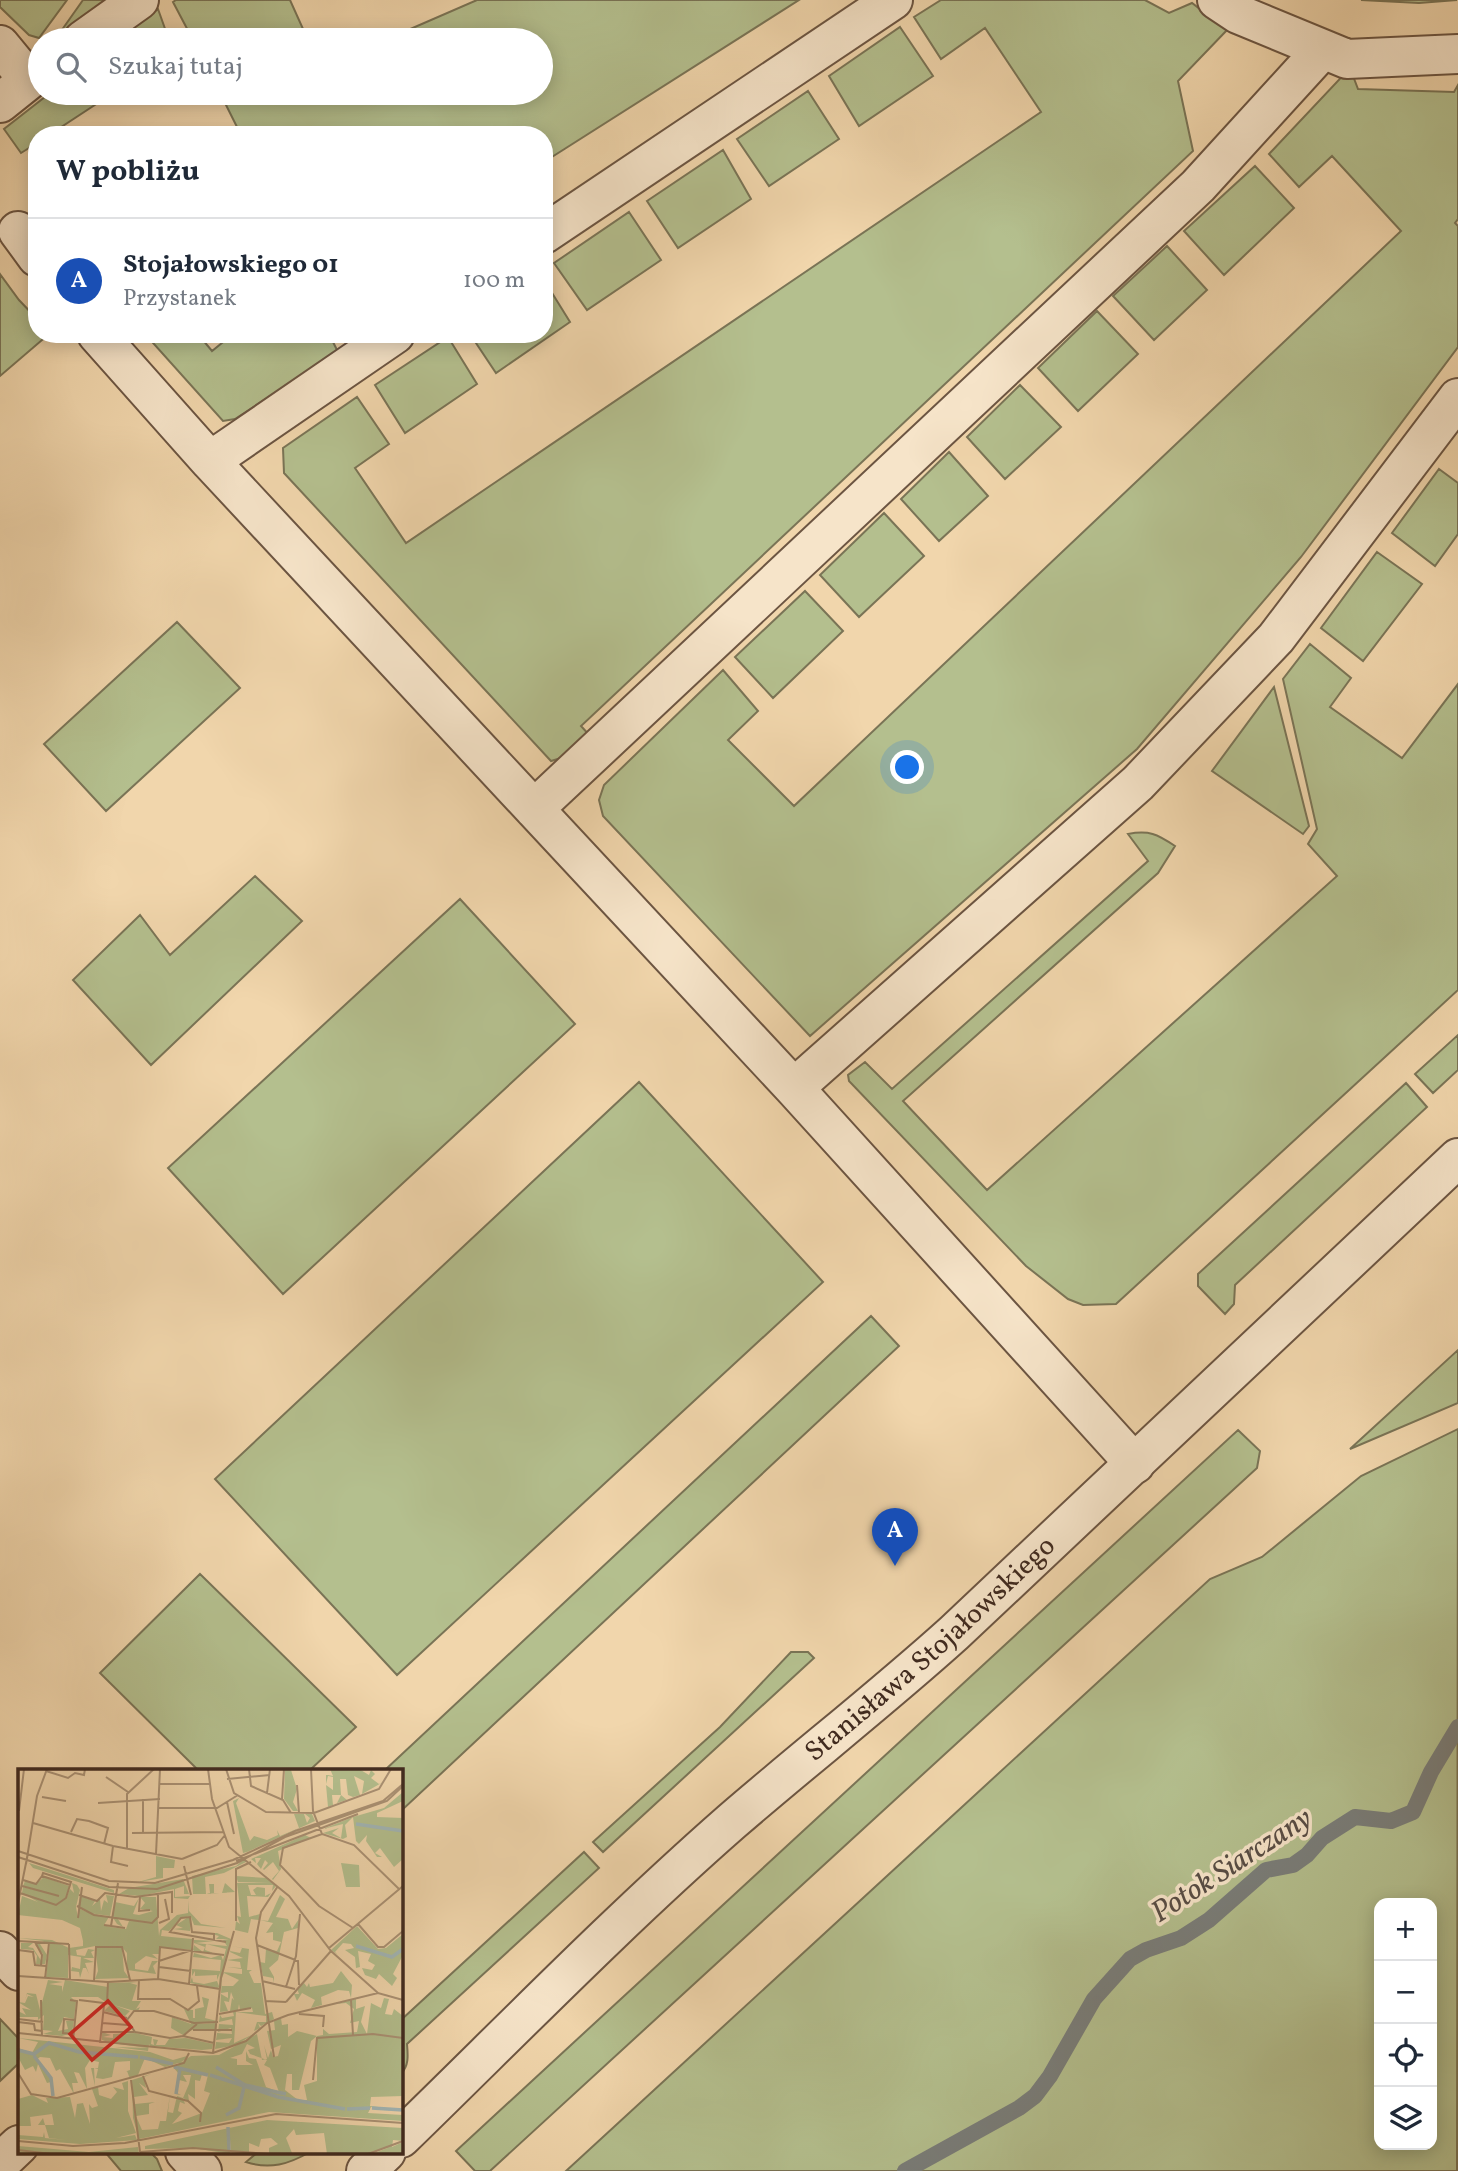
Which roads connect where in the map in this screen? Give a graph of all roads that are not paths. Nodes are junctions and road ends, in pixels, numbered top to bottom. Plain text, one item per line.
1 (139, 0) edge
2 (893, 0) edge
3 (1217, 0) edge
4 (100, 28) edge
5 (0, 45) edge
6 (1323, 49) junction
7 (1458, 54) edge
8 (23, 84) edge
9 (553, 228) edge
10 (105, 343) edge
11 (382, 343) edge
12 (1458, 398) edge
13 (210, 461) junction
14 (534, 809) junction
15 (794, 1088) junction
16 (1458, 1158) edge
17 (1135, 1464) junction
18 (0, 1951) edge
19 (18, 1970) edge
20 (402, 2137) edge
21 (18, 2146) edge
22 (187, 2154) edge
23 (384, 2154) edge
24 (0, 2163) edge
25 (202, 2171) edge
26 (366, 2171) edge

1 - 4 street
2 - 9 street
3 - 6 street
5 - 8 street
6 - 7 street
6 - 14 street
10 - 13 street
11 - 13 street
12 - 15 street
13 - 14 street
14 - 15 street
15 - 17 street
16 - 17 street, Stanisława Stojałowskiego
17 - 20 street, Stanisława Stojałowskiego
18 - 19 street
21 - 24 street
22 - 25 street
23 - 26 street

